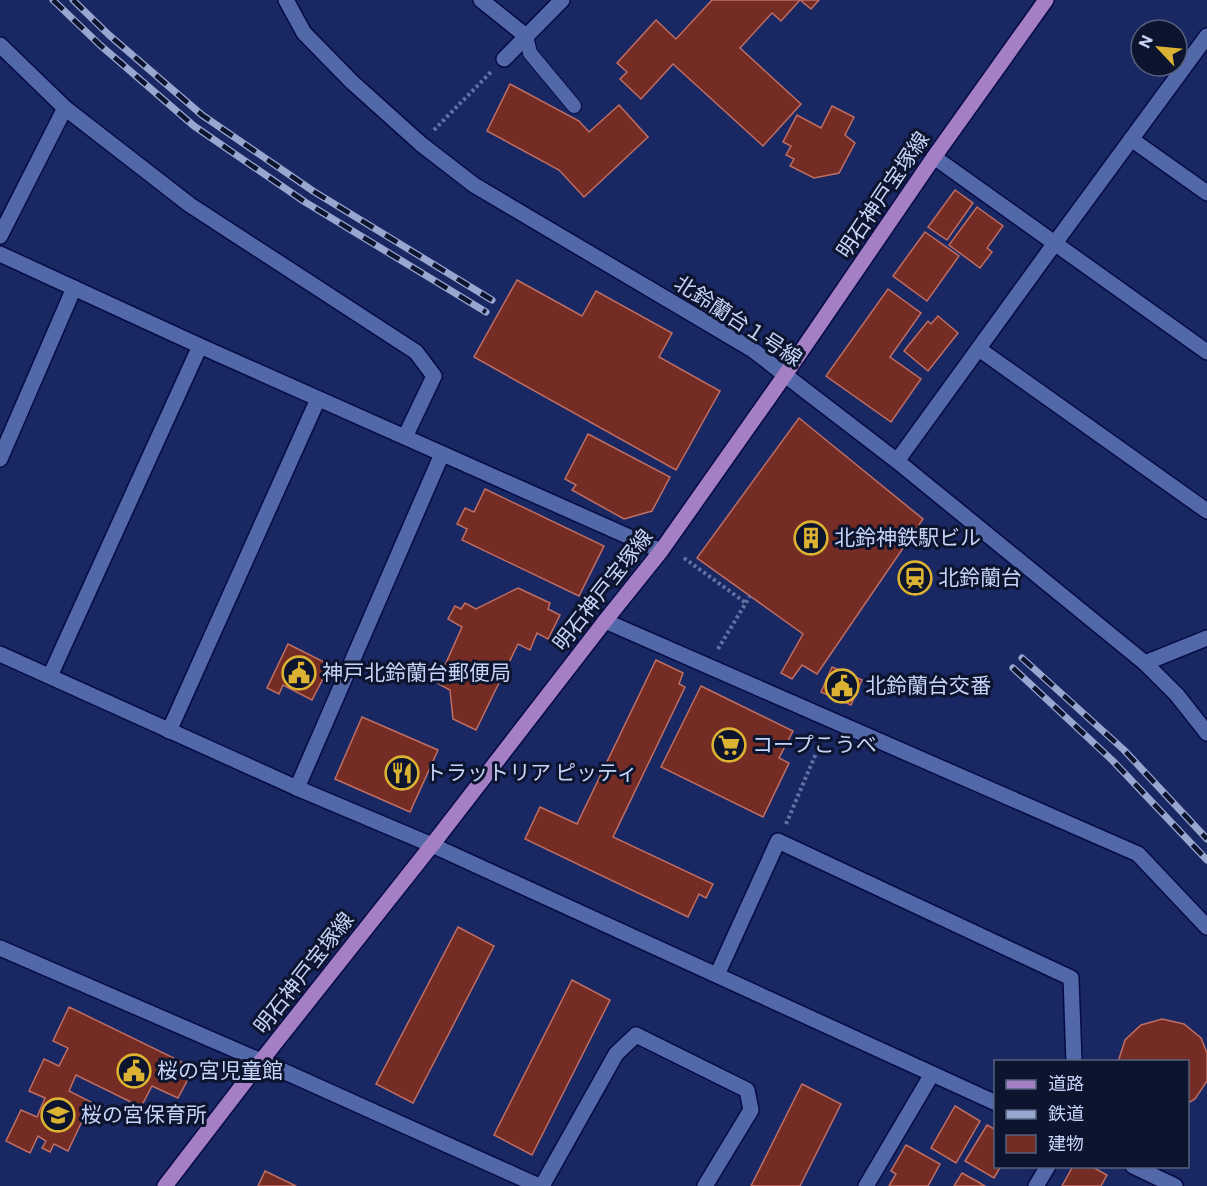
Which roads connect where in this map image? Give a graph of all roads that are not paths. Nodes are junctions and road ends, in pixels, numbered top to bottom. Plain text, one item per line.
1 (286, 0) edge
2 (481, 0) edge
3 (562, 0) edge
4 (1046, 0) edge
5 (526, 36) junction
6 (1207, 36) edge
7 (0, 45) edge
8 (504, 59) road end
9 (574, 106) dead end
10 (64, 108) junction
11 (1131, 139) junction
12 (934, 158) junction
13 (1207, 193) edge
14 (0, 236) edge
15 (1055, 243) junction
16 (0, 254) edge
17 (74, 288) junction
18 (200, 346) junction
19 (979, 348) junction
20 (1207, 352) edge
21 (785, 375) junction
22 (318, 399) junction
23 (405, 437) junction
24 (442, 454) junction
25 (0, 459) edge
26 (897, 461) junction
27 (1207, 512) edge
28 (661, 551) junction
29 (605, 621) junction
30 (1207, 638) edge
31 (0, 654) edge
32 (1145, 663) junction
33 (50, 676) junction
34 (169, 731) junction
35 (1207, 734) edge
36 (297, 788) junction
37 (432, 845) junction
38 (1207, 927) edge
39 (0, 948) edge
40 (717, 975) junction
41 (261, 1060) junction
42 (1074, 1060) edge
43 (932, 1074) junction
44 (994, 1102) edge
45 (1047, 1168) edge
46 (1134, 1168) edge
47 (165, 1186) edge
48 (540, 1186) edge
49 (705, 1186) edge
50 (866, 1186) edge
51 (1036, 1186) edge
52 (1175, 1186) edge

1 - 21 street, 北鈴蘭台１号線
2 - 5 street
3 - 5 street
4 - 12 main road, 明石神戸宝塚線
5 - 8 street
5 - 9 lane
6 - 11 street
7 - 10 street
10 - 14 street
10 - 23 street
11 - 13 street
11 - 15 street
12 - 15 street
12 - 21 main road, 明石神戸宝塚線
15 - 19 street
15 - 20 street
16 - 17 street
17 - 18 street
17 - 25 street
18 - 22 street
18 - 33 street
19 - 26 street
19 - 27 street
21 - 26 street, 北鈴蘭台１号線
21 - 28 main road, 明石神戸宝塚線
22 - 23 street
22 - 34 street
23 - 24 street
24 - 28 street
24 - 36 street
26 - 32 street, 北鈴蘭台１号線
28 - 29 main road, 明石神戸宝塚線
29 - 37 main road, 明石神戸宝塚線
29 - 38 street
30 - 32 street
31 - 33 street
32 - 35 street, 北鈴蘭台１号線
33 - 34 street
34 - 36 street
36 - 37 street
37 - 40 street
37 - 41 main road, 明石神戸宝塚線
39 - 41 street
40 - 42 street
40 - 43 street
41 - 47 main road, 明石神戸宝塚線
41 - 48 street
43 - 44 street
43 - 50 street
45 - 51 street
46 - 52 street
48 - 49 street

